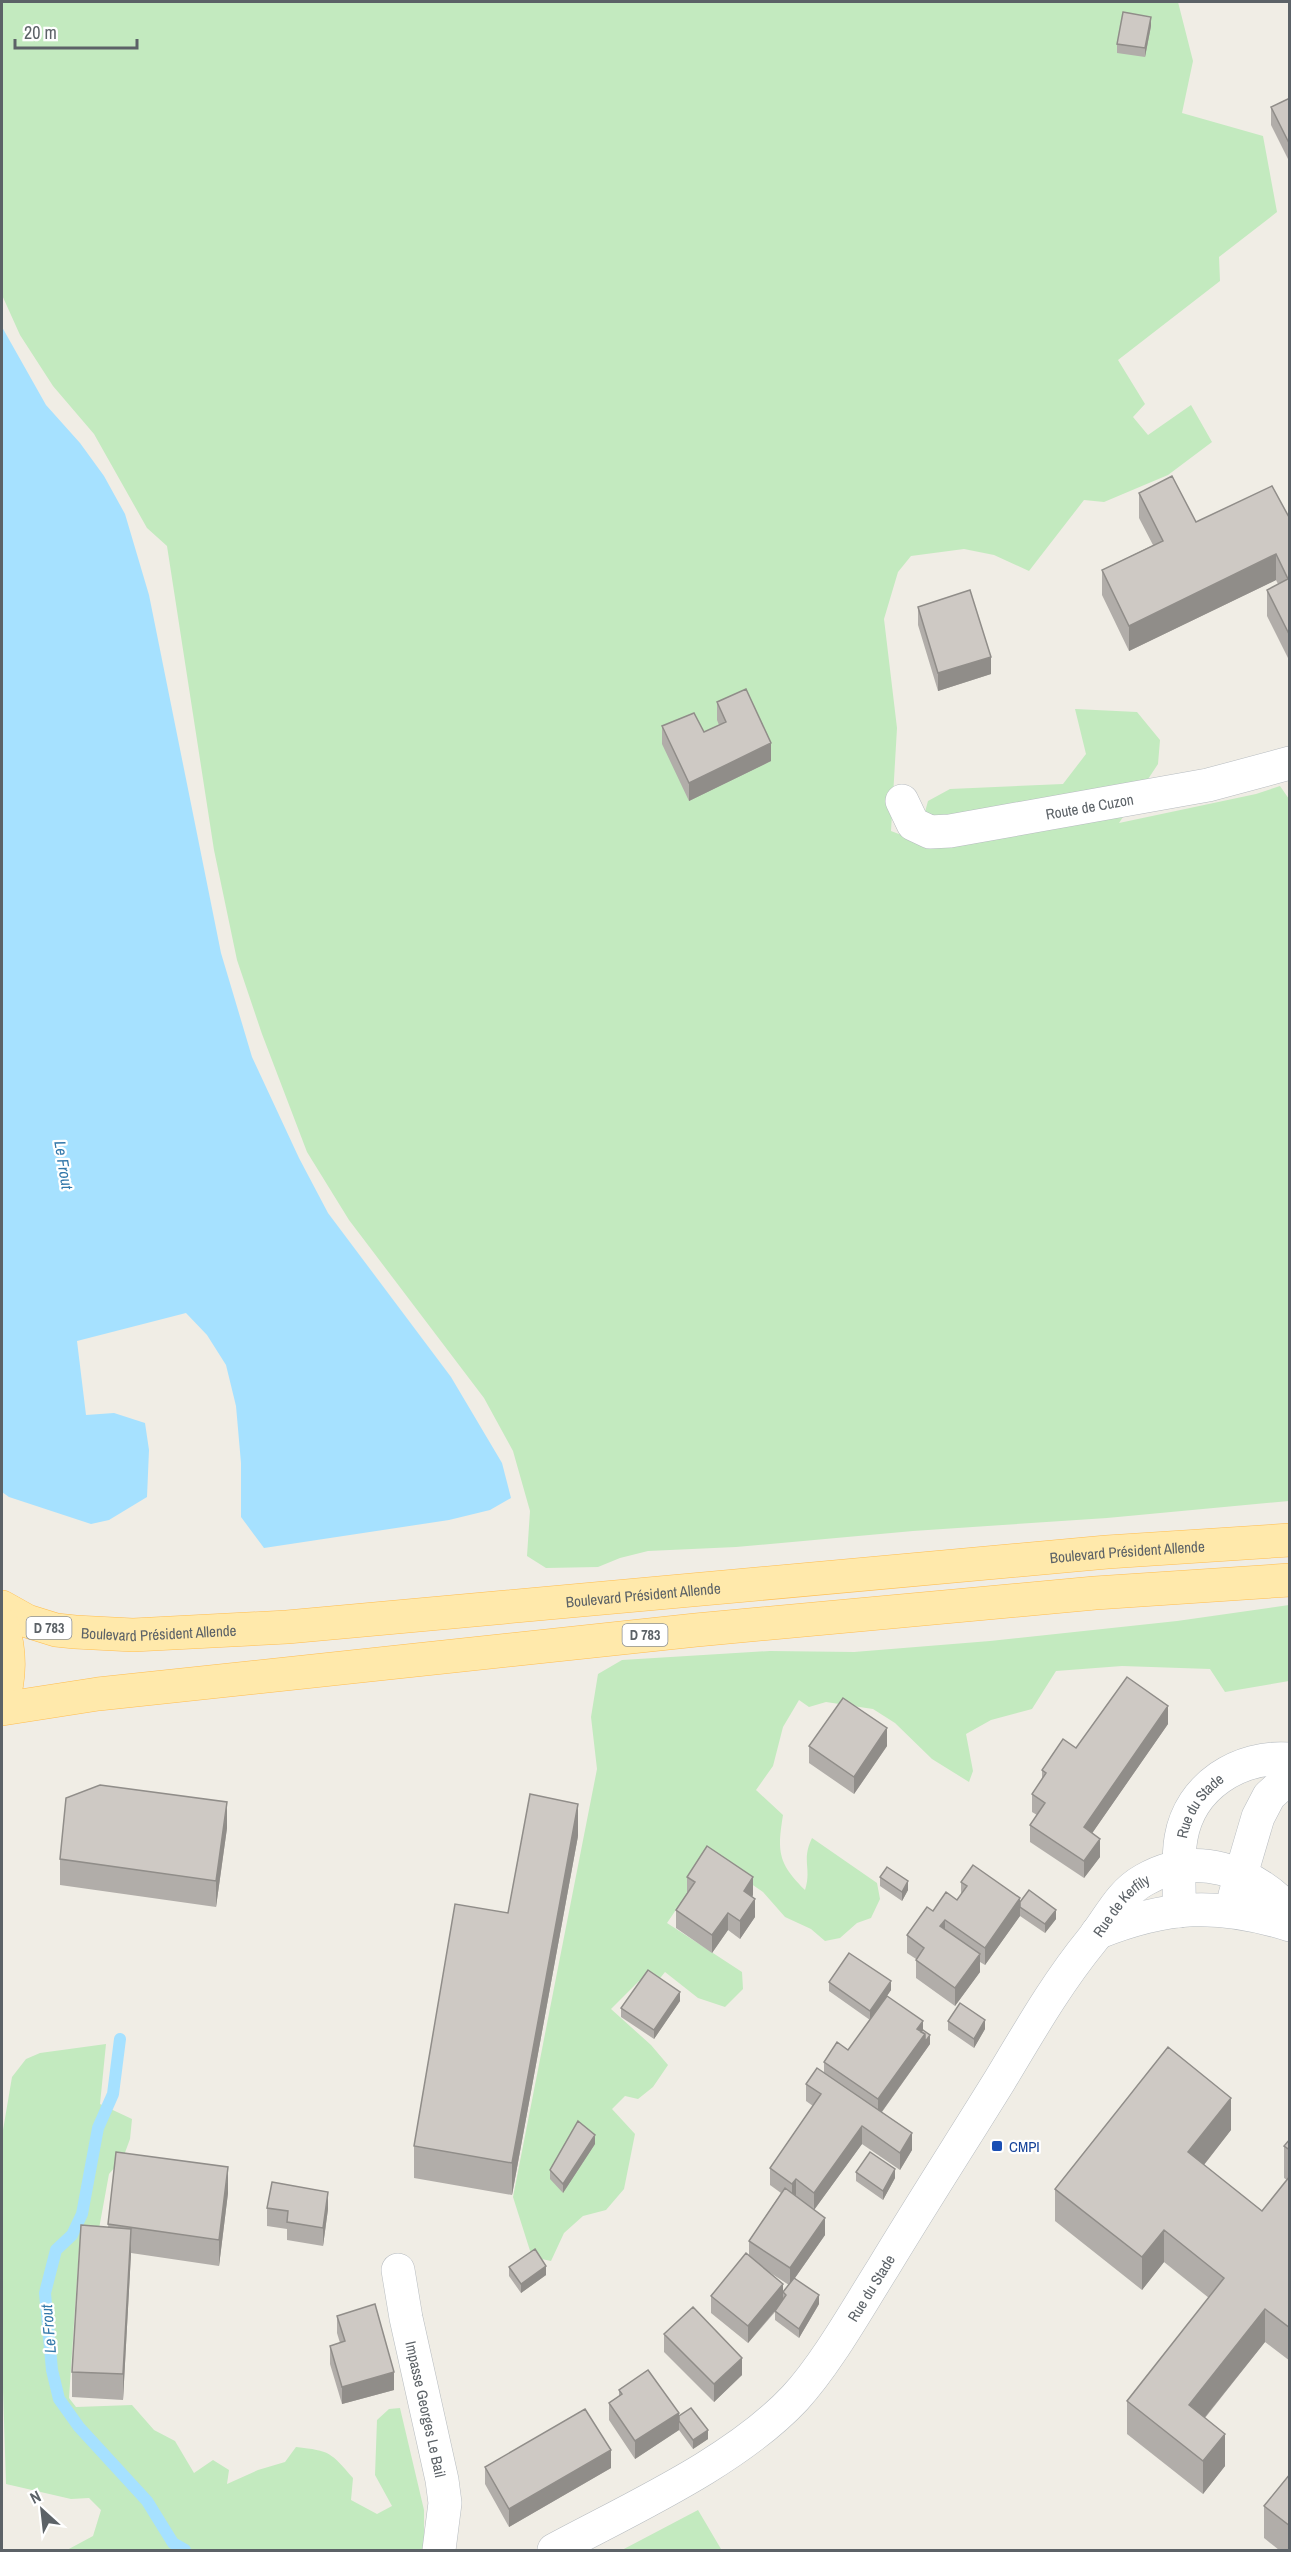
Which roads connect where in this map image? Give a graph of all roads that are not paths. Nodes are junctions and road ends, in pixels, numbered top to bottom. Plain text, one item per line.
1 (1290, 763) edge
2 (902, 801) dead end
3 (1290, 1540) edge
4 (1290, 1580) edge
5 (2, 1607) edge
6 (2, 1624) edge
7 (2, 1707) edge
8 (1290, 1759) edge
9 (1290, 1778) edge
10 (1180, 1866) junction
11 (1242, 1875) junction
12 (1231, 1910) junction
13 (1179, 1911) junction
14 (1290, 1911) edge
15 (1290, 1925) edge
16 (1097, 1933) junction
17 (398, 2270) dead end
18 (439, 2550) edge
19 (554, 2550) edge

1 - 2 street, Route de Cuzon
3 - 5 main road, Boulevard Président Allende / D 783
4 - 7 main road, D 783
6 - 7 main road
8 - 10 street, Rue du Stade
9 - 11 street
10 - 11 street, Rue de Kerfily
10 - 13 street, Rue du Stade
10 - 16 street, Rue de Kerfily
11 - 12 street
11 - 14 street, Rue de Kerfily
12 - 13 street, Rue de Kerfily
12 - 15 street, Rue de Kerfily
13 - 16 street, Rue de Kerfily
16 - 19 street, Rue du Stade
17 - 18 street, Impasse Georges Le Bail

